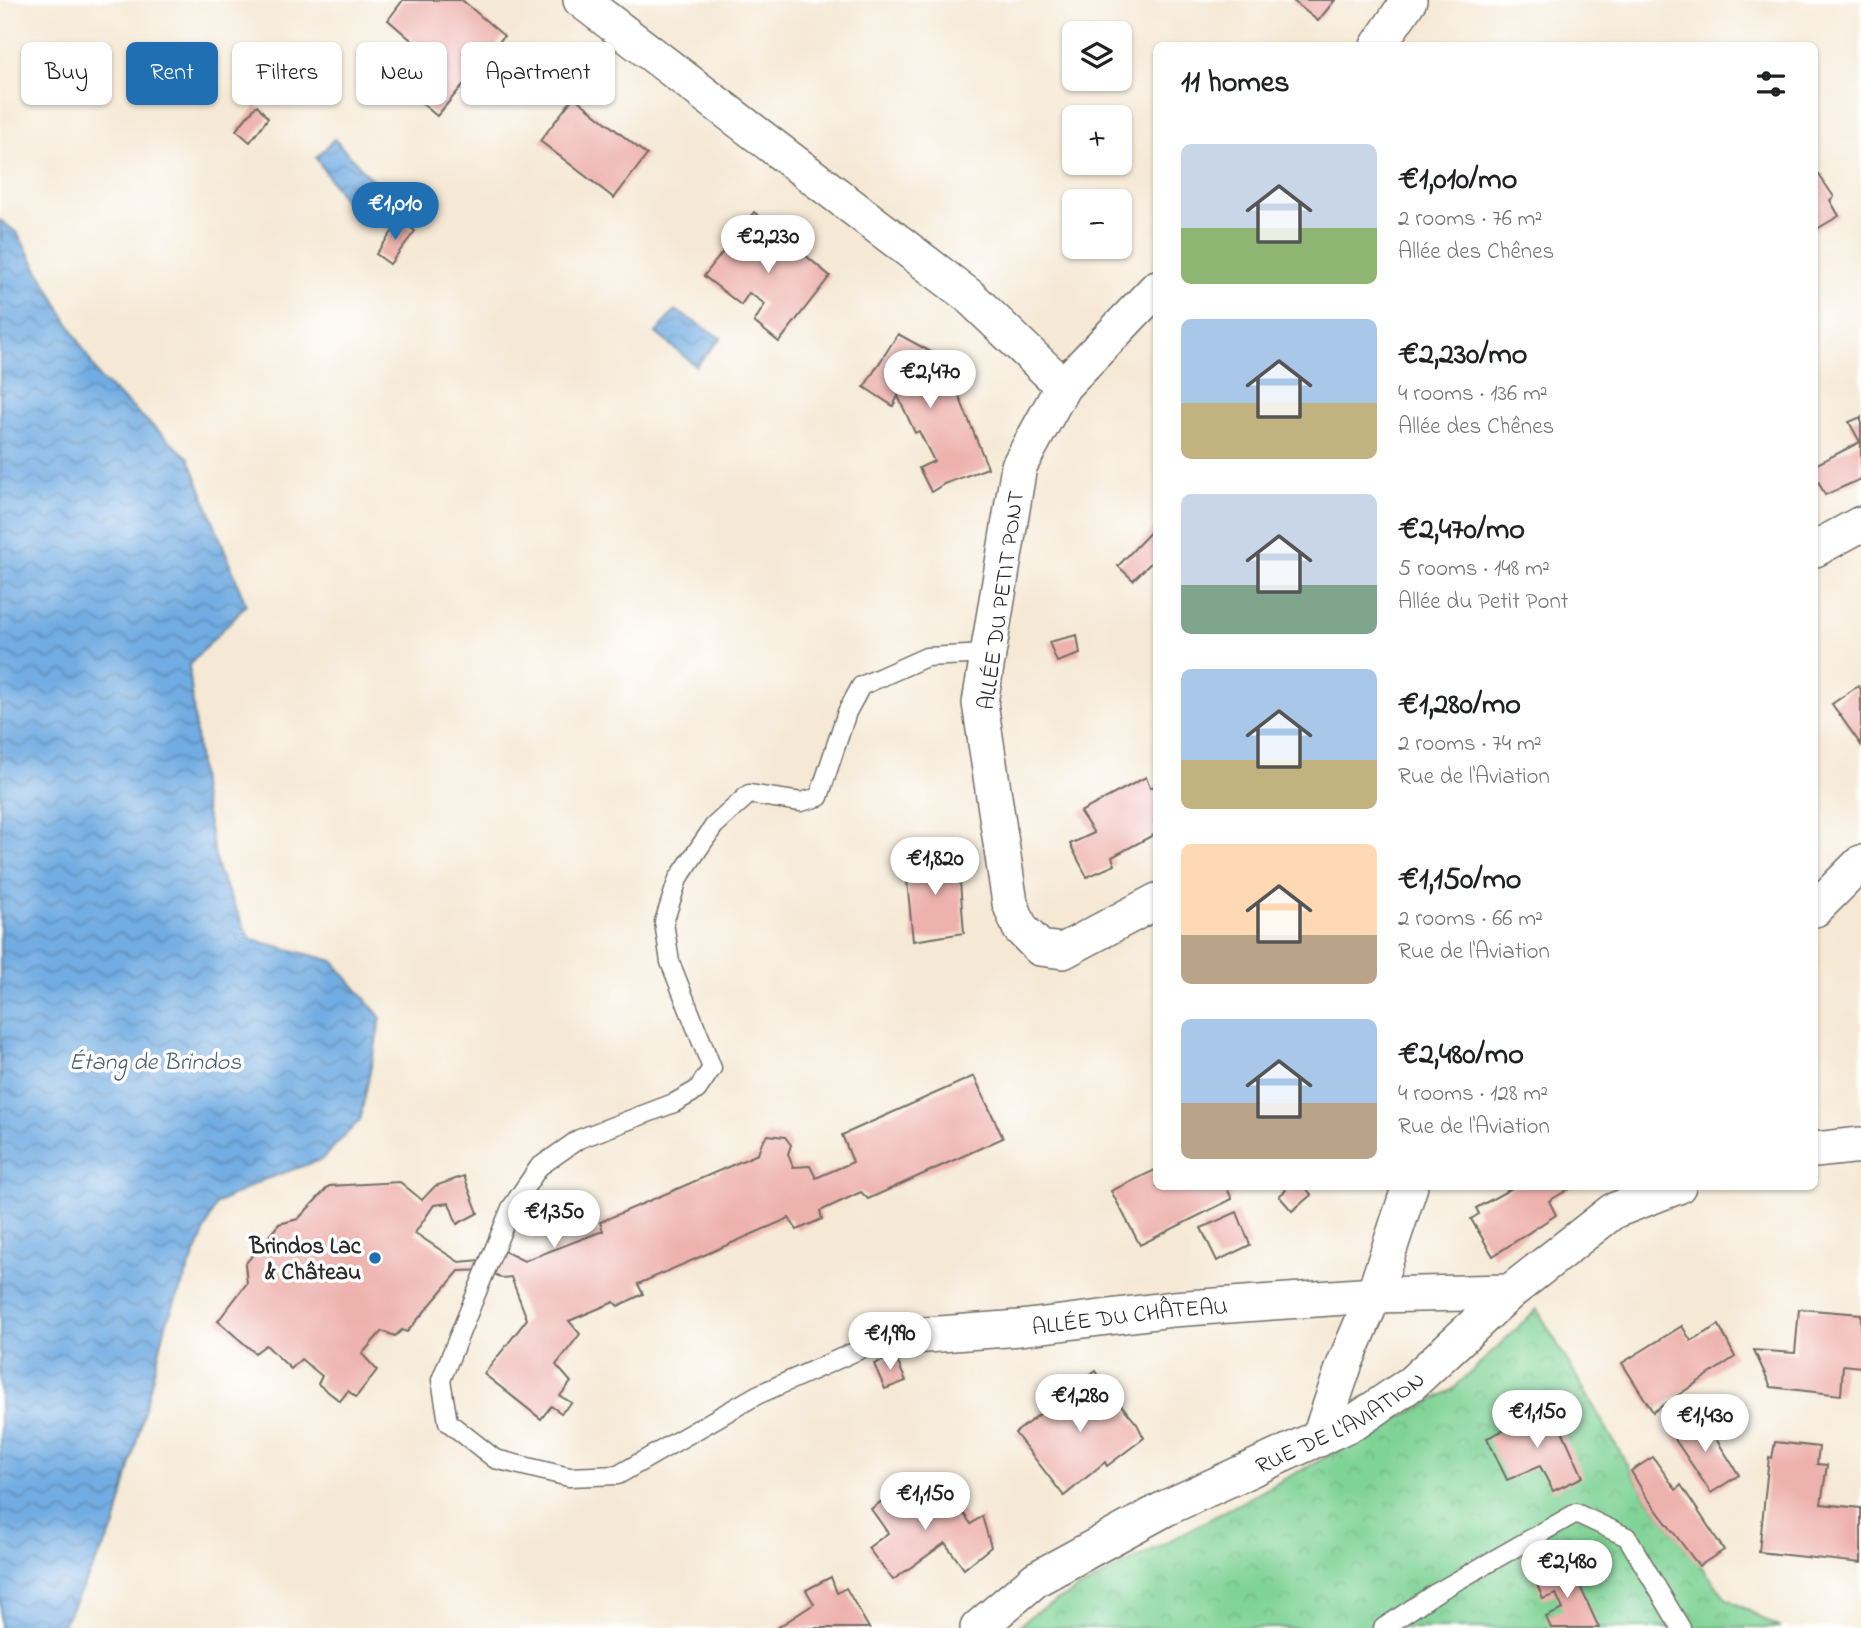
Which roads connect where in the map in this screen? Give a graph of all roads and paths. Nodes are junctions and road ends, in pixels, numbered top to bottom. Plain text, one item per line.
1 (581, 0) edge
2 (1409, 0) edge
3 (1381, 42) edge
4 (1153, 292) edge
5 (1063, 386) junction
6 (1861, 524) edge
7 (1818, 547) edge
8 (988, 654) junction
9 (1861, 863) edge
10 (1153, 903) edge
11 (1818, 906) edge
12 (1861, 1144) edge
13 (1818, 1150) edge
14 (1409, 1190) edge
15 (1668, 1190) edge
16 (1510, 1292) junction
17 (1374, 1295) junction
18 (886, 1338) joint
19 (1319, 1439) junction
20 (978, 1628) edge
21 (1383, 1628) edge
22 (1681, 1628) edge

1 - 5 street
2 - 3 street
4 - 5 street, ALLÉE DU PETIT PONT
5 - 8 street, ALLÉE DU PETIT PONT
6 - 7 street
8 - 10 street, ALLÉE DU PETIT PONT
8 - 18 lane
9 - 11 street
12 - 13 street
14 - 17 street
15 - 16 street, RUE DE L'AVIATION
16 - 17 street, ALLÉE DU CHÂTEAU
16 - 19 street, RUE DE L'AVIATION
17 - 18 street, ALLÉE DU CHÂTEAU
17 - 19 street
19 - 20 street, RUE DE L'AVIATION
21 - 22 lane

